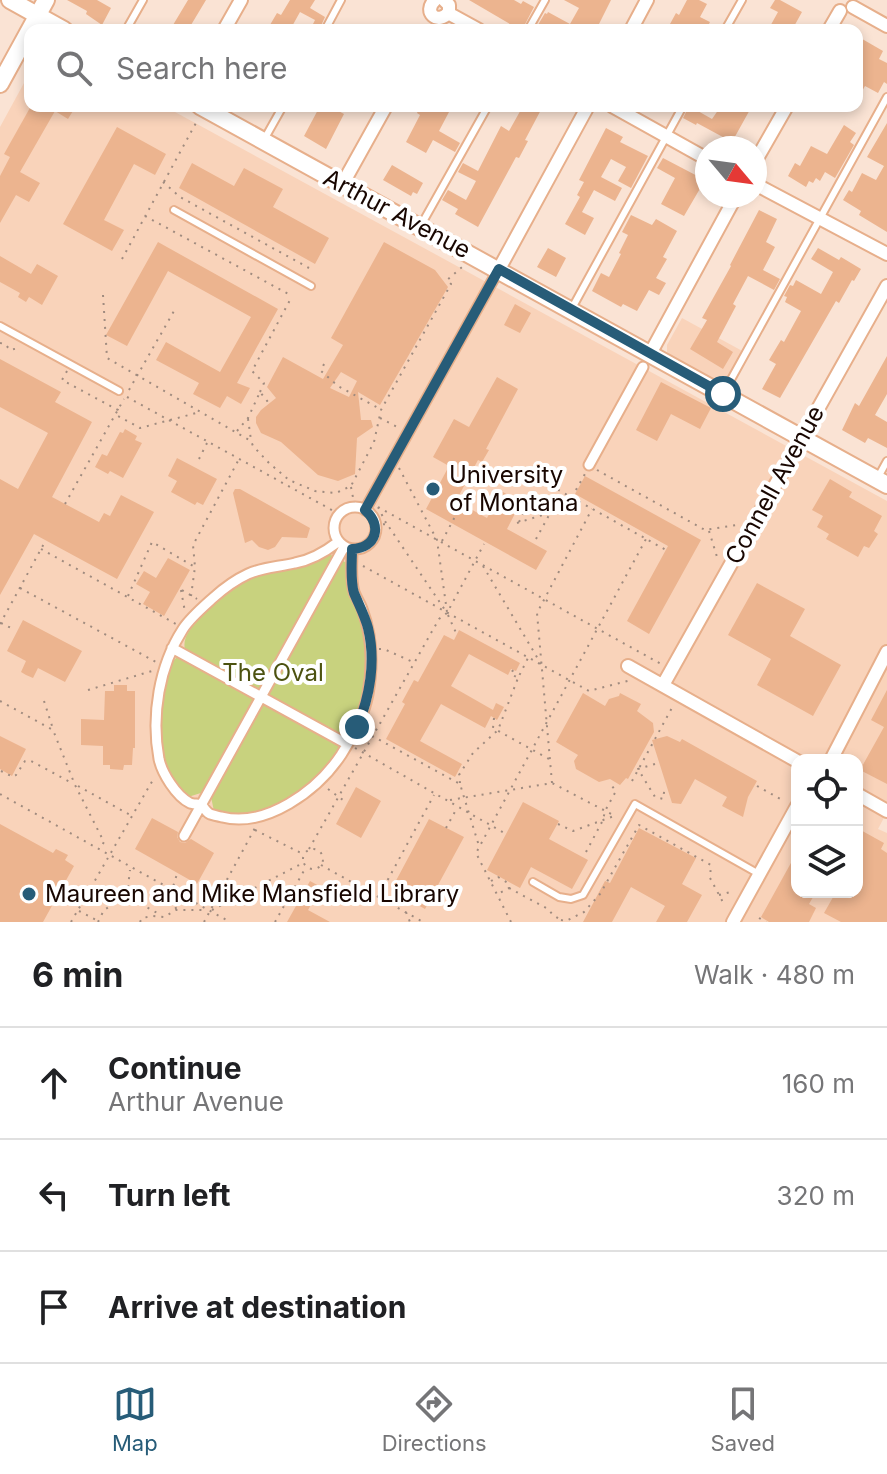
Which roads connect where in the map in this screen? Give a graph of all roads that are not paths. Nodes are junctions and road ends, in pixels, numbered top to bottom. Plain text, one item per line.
1 (10, 0) edge
2 (46, 0) edge
3 (143, 0) edge
4 (241, 0) edge
5 (341, 0) edge
6 (545, 0) edge
7 (647, 0) edge
8 (742, 0) edge
9 (439, 3) edge
10 (846, 4) edge
11 (38, 16) junction
12 (34, 24) edge
13 (53, 24) edge
14 (129, 24) edge
15 (227, 24) edge
16 (328, 24) edge
17 (431, 24) edge
18 (470, 24) edge
19 (531, 24) edge
20 (634, 24) edge
21 (728, 24) edge
22 (833, 24) edge
23 (887, 26) edge
24 (24, 41) edge
25 (0, 84) edge
26 (887, 97) edge
27 (280, 112) edge
28 (383, 112) edge
29 (485, 112) edge
30 (585, 112) edge
31 (622, 112) edge
32 (680, 112) edge
33 (784, 112) edge
34 (199, 114) edge
35 (666, 137) junction
36 (263, 141) junction
37 (767, 141) edge
38 (695, 153) edge
39 (342, 185) junction
40 (767, 190) edge
41 (729, 208) edge
42 (174, 210) dead end
43 (819, 217) junction
44 (420, 227) junction
45 (887, 254) edge
46 (499, 269) junction
47 (311, 286) dead end
48 (887, 286) edge
49 (571, 310) junction
50 (0, 326) edge
51 (647, 360) junction
52 (122, 394) road end
53 (723, 394) junction
54 (802, 438) junction
55 (887, 461) edge
56 (589, 465) road end
57 (882, 482) edge
58 (360, 509) junction
59 (345, 546) junction
60 (172, 648) junction
61 (887, 652) edge
62 (628, 666) dead end
63 (663, 685) junction
64 (261, 697) junction
65 (347, 744) junction
66 (834, 754) edge
67 (791, 758) edge
68 (863, 797) edge
69 (791, 803) edge
70 (202, 805) junction
71 (887, 811) edge
72 (184, 836) dead end
73 (759, 874) junction
74 (533, 882) dead end
75 (733, 922) edge

1 - 11 street
2 - 11 street
3 - 14 lane
4 - 15 street
5 - 16 lane
6 - 19 lane
7 - 20 street
8 - 21 lane
9 - 17 street
9 - 18 street
10 - 22 street
10 - 23 street
11 - 12 street
11 - 13 street
24 - 25 street
26 - 43 lane
27 - 36 lane
28 - 39 street
29 - 44 lane
30 - 46 street
31 - 35 street
32 - 35 lane
33 - 37 street
34 - 36 street, Arthur Avenue
35 - 38 street
35 - 49 lane
36 - 39 street, Arthur Avenue
39 - 44 street, Arthur Avenue
40 - 43 street
41 - 51 street
42 - 47 lane
43 - 45 street
43 - 53 lane
44 - 46 street, Arthur Avenue
46 - 49 street, Arthur Avenue
46 - 58 street
48 - 54 street, Connell Avenue
49 - 51 street, Arthur Avenue
50 - 52 lane
51 - 53 street, Arthur Avenue
51 - 56 street
53 - 54 street, Arthur Avenue
54 - 57 street, Arthur Avenue
54 - 63 street, Connell Avenue
55 - 57 lane
58 - 59 street
58 - 59 street
59 - 60 street
59 - 64 street
59 - 65 street
60 - 64 street
60 - 70 street
61 - 66 street
62 - 63 street
63 - 67 street
64 - 65 street
64 - 70 street
65 - 70 street
68 - 71 street
69 - 73 street
70 - 72 street
73 - 74 lane
73 - 75 street

